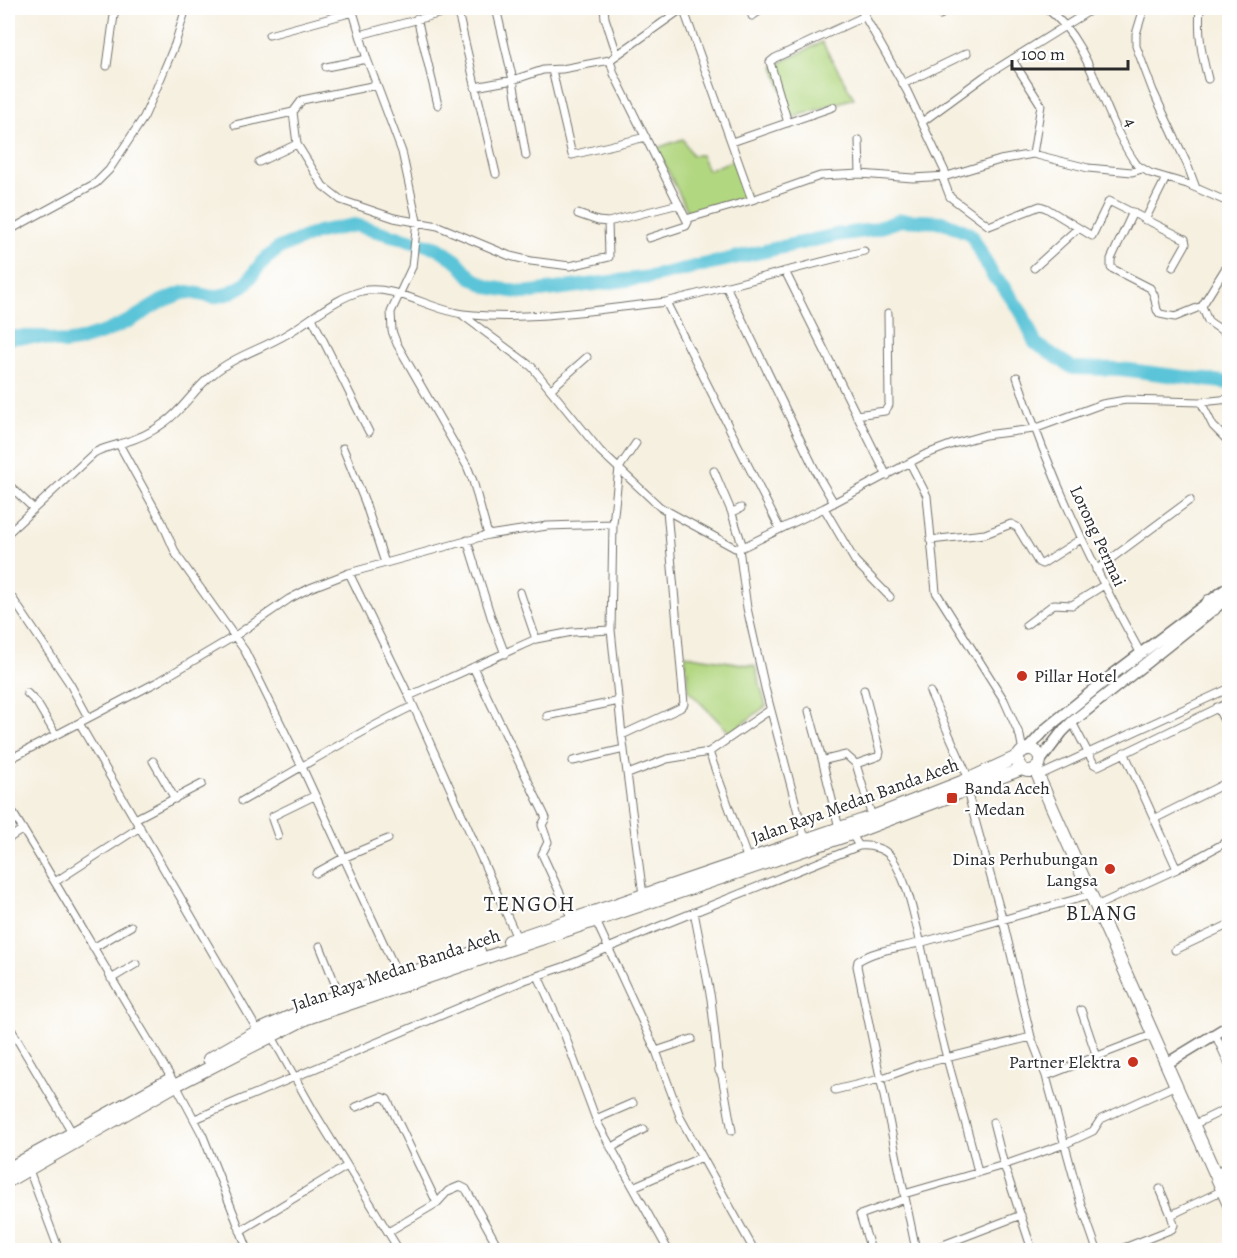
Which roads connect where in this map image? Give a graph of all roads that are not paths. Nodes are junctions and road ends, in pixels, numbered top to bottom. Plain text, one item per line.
1 (115, 8) edge
2 (186, 8) edge
3 (459, 8) edge
4 (496, 8) edge
5 (604, 8) edge
6 (683, 8) edge
7 (764, 8) edge
8 (860, 8) edge
9 (950, 8) edge
10 (1046, 8) edge
11 (1094, 8) edge
12 (1144, 8) edge
13 (1200, 8) edge
14 (353, 10) edge
15 (940, 15) dead end
16 (752, 16) dead end
17 (865, 16) junction
18 (417, 18) junction
19 (1065, 25) junction
20 (269, 35) dead end
21 (360, 35) junction
22 (967, 52) dead end
23 (617, 54) junction
24 (367, 59) junction
25 (1012, 59) junction
26 (610, 60) junction
27 (107, 66) dead end
28 (326, 67) dead end
29 (552, 70) junction
30 (1208, 79) dead end
31 (513, 80) junction
32 (903, 84) junction
33 (377, 85) junction
34 (475, 87) junction
35 (438, 105) dead end
36 (833, 107) dead end
37 (293, 112) junction
38 (922, 122) junction
39 (788, 123) junction
40 (235, 125) dead end
41 (646, 137) junction
42 (859, 140) dead end
43 (732, 142) junction
44 (297, 144) junction
45 (1033, 154) junction
46 (526, 156) dead end
47 (259, 162) dead end
48 (1142, 169) junction
49 (496, 174) dead end
50 (860, 174) junction
51 (944, 176) junction
52 (1166, 178) junction
53 (1196, 188) junction
54 (752, 200) junction
55 (1230, 203) edge
56 (679, 204) junction
57 (1133, 212) junction
58 (578, 214) dead end
59 (686, 219) junction
60 (1145, 220) junction
61 (608, 222) junction
62 (417, 224) junction
63 (1078, 228) junction
64 (8, 231) edge
65 (649, 238) dead end
66 (864, 251) dead end
67 (1230, 261) edge
68 (1173, 267) dead end
69 (1034, 268) dead end
70 (785, 271) junction
71 (726, 286) junction
72 (398, 295) junction
73 (666, 302) junction
74 (1202, 306) junction
75 (888, 313) dead end
76 (461, 314) junction
77 (312, 318) junction
78 (1230, 336) edge
79 (586, 357) dead end
80 (1017, 377) dead end
81 (551, 389) junction
82 (1230, 399) edge
83 (1202, 402) junction
84 (856, 415) junction
85 (1034, 429) junction
86 (369, 432) dead end
87 (1230, 443) edge
88 (119, 444) junction
89 (636, 444) dead end
90 (344, 448) dead end
91 (910, 463) junction
92 (619, 468) junction
93 (714, 471) dead end
94 (887, 476) junction
95 (8, 484) edge
96 (1190, 500) dead end
97 (834, 503) junction
98 (33, 508) junction
99 (741, 508) dead end
100 (824, 508) junction
101 (667, 510) junction
102 (732, 513) junction
103 (613, 524) junction
104 (780, 529) junction
105 (8, 533) edge
106 (488, 535) junction
107 (1081, 539) junction
108 (467, 540) junction
109 (930, 540) junction
110 (741, 548) junction
111 (385, 563) junction
112 (1096, 570) junction
113 (348, 573) junction
114 (1104, 585) junction
115 (1230, 586) edge
116 (520, 592) dead end
117 (1230, 596) edge
118 (890, 597) dead end
119 (13, 599) dead end
120 (1212, 605) junction
121 (1026, 625) dead end
122 (611, 630) junction
123 (235, 636) junction
124 (536, 639) junction
125 (505, 654) junction
126 (1141, 654) junction
127 (473, 667) junction
128 (864, 690) dead end
129 (1229, 690) edge
130 (930, 692) dead end
131 (27, 693) dead end
132 (409, 696) junction
133 (619, 702) junction
134 (1230, 702) edge
135 (413, 706) junction
136 (1217, 707) junction
137 (770, 710) junction
138 (809, 711) dead end
139 (547, 716) dead end
140 (88, 717) junction
141 (1072, 722) junction
142 (79, 723) junction
143 (1230, 732) edge
144 (56, 735) junction
145 (622, 735) junction
146 (624, 749) junction
147 (709, 752) junction
148 (1124, 752) junction
149 (1088, 753) junction
150 (822, 759) junction
151 (8, 760) edge
152 (153, 761) dead end
153 (573, 761) dead end
154 (1029, 762) junction
155 (856, 764) junction
156 (302, 767) junction
157 (628, 774) junction
158 (1230, 782) edge
159 (202, 784) dead end
160 (968, 785) junction
161 (314, 795) junction
162 (175, 799) junction
163 (242, 801) dead end
164 (8, 805) edge
165 (872, 817) junction
166 (135, 819) junction
167 (1154, 819) junction
168 (140, 827) junction
169 (846, 829) junction
170 (23, 830) junction
171 (278, 836) dead end
172 (8, 839) edge
173 (388, 839) dead end
174 (805, 839) junction
175 (1230, 840) edge
176 (859, 846) junction
177 (343, 858) junction
178 (748, 860) junction
179 (1177, 869) junction
180 (316, 873) dead end
181 (55, 882) junction
182 (643, 895) junction
183 (1094, 901) junction
184 (694, 912) junction
185 (572, 919) junction
186 (596, 921) junction
187 (1003, 921) junction
188 (1230, 924) edge
189 (131, 926) dead end
190 (517, 938) junction
191 (920, 942) junction
192 (320, 946) dead end
193 (93, 948) junction
194 (501, 948) junction
195 (607, 948) junction
196 (1175, 950) dead end
197 (136, 964) dead end
198 (538, 976) junction
199 (399, 977) junction
200 (111, 980) junction
201 (340, 996) junction
202 (1081, 1010) dead end
203 (8, 1024) edge
204 (1230, 1025) edge
205 (258, 1031) junction
206 (1215, 1034) junction
207 (271, 1035) junction
208 (1152, 1035) junction
209 (1031, 1037) junction
210 (692, 1039) dead end
211 (247, 1042) junction
212 (656, 1051) junction
213 (1097, 1057) junction
214 (947, 1058) junction
215 (1166, 1064) junction
216 (1230, 1067) edge
217 (294, 1076) junction
218 (1046, 1076) junction
219 (880, 1078) junction
220 (174, 1082) junction
221 (1174, 1086) junction
222 (835, 1090) dead end
223 (136, 1103) junction
224 (633, 1103) dead end
225 (356, 1107) dead end
226 (1230, 1107) edge
227 (195, 1119) junction
228 (596, 1119) junction
229 (993, 1122) dead end
230 (1192, 1125) junction
231 (644, 1129) dead end
232 (732, 1131) dead end
233 (72, 1132) junction
234 (1065, 1144) junction
235 (611, 1148) junction
236 (702, 1157) junction
237 (1004, 1165) junction
238 (347, 1166) junction
239 (1230, 1166) edge
240 (8, 1169) edge
241 (29, 1170) junction
242 (978, 1173) junction
243 (1213, 1173) junction
244 (8, 1181) edge
245 (633, 1187) junction
246 (1160, 1189) dead end
247 (1221, 1191) junction
248 (904, 1196) junction
249 (437, 1203) junction
250 (1230, 1207) edge
251 (1021, 1215) junction
252 (1171, 1215) junction
253 (240, 1231) junction
254 (388, 1232) junction
255 (496, 1243) dead end
256 (59, 1251) edge
257 (248, 1251) edge
258 (399, 1251) edge
259 (668, 1251) edge
260 (754, 1251) edge
261 (871, 1251) edge
262 (916, 1251) edge
263 (930, 1251) edge
264 (1032, 1251) edge
265 (1097, 1251) edge
266 (1119, 1251) edge

1 - 27 street
2 - 64 street
3 - 18 street
3 - 34 street
4 - 31 street
5 - 23 street
6 - 23 street
6 - 43 street
7 - 16 street
8 - 17 street
9 - 15 street
10 - 19 street, 4
11 - 19 street
12 - 53 street
13 - 30 street
14 - 20 street
14 - 21 street
17 - 32 street
17 - 39 street
18 - 21 street
18 - 35 street
19 - 25 street
19 - 48 street, 4
21 - 24 street
22 - 32 street
23 - 26 street
24 - 28 street
24 - 33 street
25 - 38 street
25 - 45 street
26 - 29 street
26 - 41 street
29 - 31 street
29 - 41 street
31 - 34 street
31 - 46 street
32 - 38 street
33 - 37 street
33 - 62 street
34 - 49 street
36 - 39 street
37 - 40 street
37 - 44 street
38 - 51 street
39 - 43 street
41 - 56 street
42 - 50 street
43 - 54 street
44 - 47 street
44 - 62 street
45 - 48 street
45 - 51 street
48 - 52 street
50 - 51 street
50 - 54 street
51 - 63 street
52 - 53 street
52 - 60 street
53 - 55 street
54 - 59 street
56 - 59 street
56 - 61 street
57 - 60 street
57 - 63 street
57 - 74 street
58 - 61 street
59 - 65 street
60 - 68 street
61 - 62 street
62 - 72 street
63 - 69 street
66 - 70 street
67 - 74 street
70 - 71 street
70 - 84 street
71 - 73 street
71 - 97 street
72 - 76 street
72 - 77 street
72 - 106 street
73 - 76 street
73 - 104 street
74 - 78 street
75 - 84 street
76 - 81 street
77 - 86 street
77 - 88 street
79 - 81 street
80 - 85 street, Lorong Permai
81 - 92 street
82 - 83 street
83 - 85 street
83 - 87 street
84 - 94 street
85 - 91 street
85 - 107 street, Lorong Permai
88 - 98 street
88 - 123 street
89 - 92 street
90 - 111 street
91 - 94 street
91 - 109 street
92 - 101 street
92 - 103 street
93 - 102 street
94 - 97 street
95 - 98 street
96 - 112 street
97 - 100 street
98 - 105 street
99 - 102 street
100 - 104 street
100 - 118 street
101 - 110 street
101 - 145 street
102 - 110 street
103 - 106 street
103 - 122 street
104 - 110 street
106 - 108 street
107 - 109 street
107 - 112 street, Lorong Permai
108 - 111 street
108 - 125 street
109 - 154 street
110 - 137 street
111 - 113 street
112 - 114 street, Lorong Permai
113 - 123 street
113 - 132 street
114 - 121 street
114 - 126 street, Lorong Permai
115 - 120 main road
116 - 124 street
117 - 120 main road
119 - 140 street
120 - 126 main road
120 - 141 main road
122 - 124 street
122 - 133 street
123 - 140 street
123 - 156 street
124 - 125 street
125 - 127 street
126 - 154 main road
127 - 132 street
127 - 185 street
128 - 155 street
129 - 149 street
130 - 160 street
131 - 144 street
132 - 135 street
133 - 139 street
133 - 145 street
134 - 136 street
135 - 156 street
135 - 190 street
136 - 143 street
136 - 148 street
137 - 147 street
137 - 174 street
138 - 150 street
140 - 142 street
141 - 149 street
141 - 154 main road
142 - 144 street
142 - 166 street
144 - 151 street
145 - 146 street
146 - 153 street
146 - 157 street
147 - 157 street
147 - 178 street
148 - 149 street
148 - 167 street
149 - 154 street
150 - 155 street
150 - 169 street
152 - 162 street
154 - 160 highway, Jalan Raya Medan Banda Aceh
154 - 183 highway
155 - 165 street
156 - 161 street
156 - 163 street
157 - 182 street
158 - 167 street
159 - 162 street
160 - 165 highway, Jalan Raya Medan Banda Aceh
160 - 169 highway, Jalan Raya Medan Banda Aceh
160 - 187 street
161 - 171 street
161 - 177 street
162 - 166 street
164 - 170 street
165 - 169 highway, Jalan Raya Medan Banda Aceh
166 - 168 street
167 - 179 street
168 - 181 street
168 - 205 street
169 - 174 highway, Jalan Raya Medan Banda Aceh
169 - 176 street
169 - 186 highway, Jalan Raya Medan Banda Aceh
170 - 172 street
170 - 181 street
173 - 177 street
174 - 178 highway, Jalan Raya Medan Banda Aceh
175 - 179 street
176 - 184 street
176 - 191 street
177 - 180 street
177 - 199 street
178 - 182 highway, Jalan Raya Medan Banda Aceh
179 - 183 street
181 - 193 street
182 - 185 highway, Jalan Raya Medan Banda Aceh
183 - 187 street
183 - 208 highway
184 - 195 street
184 - 232 street
185 - 190 highway, Jalan Raya Medan Banda Aceh
186 - 194 highway, Jalan Raya Medan Banda Aceh
186 - 195 street
187 - 191 street
187 - 209 street
188 - 196 street
189 - 193 street
190 - 194 highway, Jalan Raya Medan Banda Aceh
191 - 214 street
191 - 219 street
192 - 201 street
193 - 200 street
194 - 199 highway, Jalan Raya Medan Banda Aceh
194 - 207 highway, Jalan Raya Medan Banda Aceh
195 - 198 street
195 - 212 street
197 - 200 street
198 - 217 street
198 - 228 street
199 - 201 highway, Jalan Raya Medan Banda Aceh
200 - 220 street
201 - 205 highway, Jalan Raya Medan Banda Aceh
202 - 213 street
203 - 233 street
204 - 206 main road
205 - 211 highway, Jalan Raya Medan Banda Aceh
206 - 215 main road
206 - 216 street
207 - 211 highway, Jalan Raya Medan Banda Aceh
207 - 217 street
208 - 213 street
208 - 215 highway
209 - 214 street
209 - 218 street
210 - 212 street
211 - 220 highway, Jalan Raya Medan Banda Aceh
212 - 236 street
213 - 218 street
214 - 219 street
214 - 242 street
215 - 221 highway
217 - 227 street
217 - 238 street
218 - 234 street
219 - 222 street
219 - 248 street
220 - 223 highway, Jalan Raya Medan Banda Aceh
220 - 227 street
221 - 230 highway
221 - 234 street
223 - 233 highway, Jalan Raya Medan Banda Aceh
223 - 241 highway, Jalan Raya Medan Banda Aceh
224 - 228 street
225 - 249 street
226 - 230 street
227 - 253 street
228 - 235 street
229 - 237 street
230 - 243 highway
231 - 235 street
233 - 240 highway, Jalan Raya Medan Banda Aceh
234 - 237 street
234 - 265 street
235 - 245 street
236 - 245 street
236 - 260 street
237 - 242 street
237 - 251 street
238 - 253 street
238 - 254 street
239 - 243 street
241 - 244 highway, Jalan Raya Medan Banda Aceh
241 - 256 street
242 - 248 street
243 - 247 highway
245 - 259 street
246 - 252 street
247 - 250 highway
247 - 252 street
248 - 261 street
248 - 262 street
249 - 254 street
249 - 255 street
251 - 263 street
251 - 264 street
252 - 266 street
253 - 257 street
254 - 258 street

